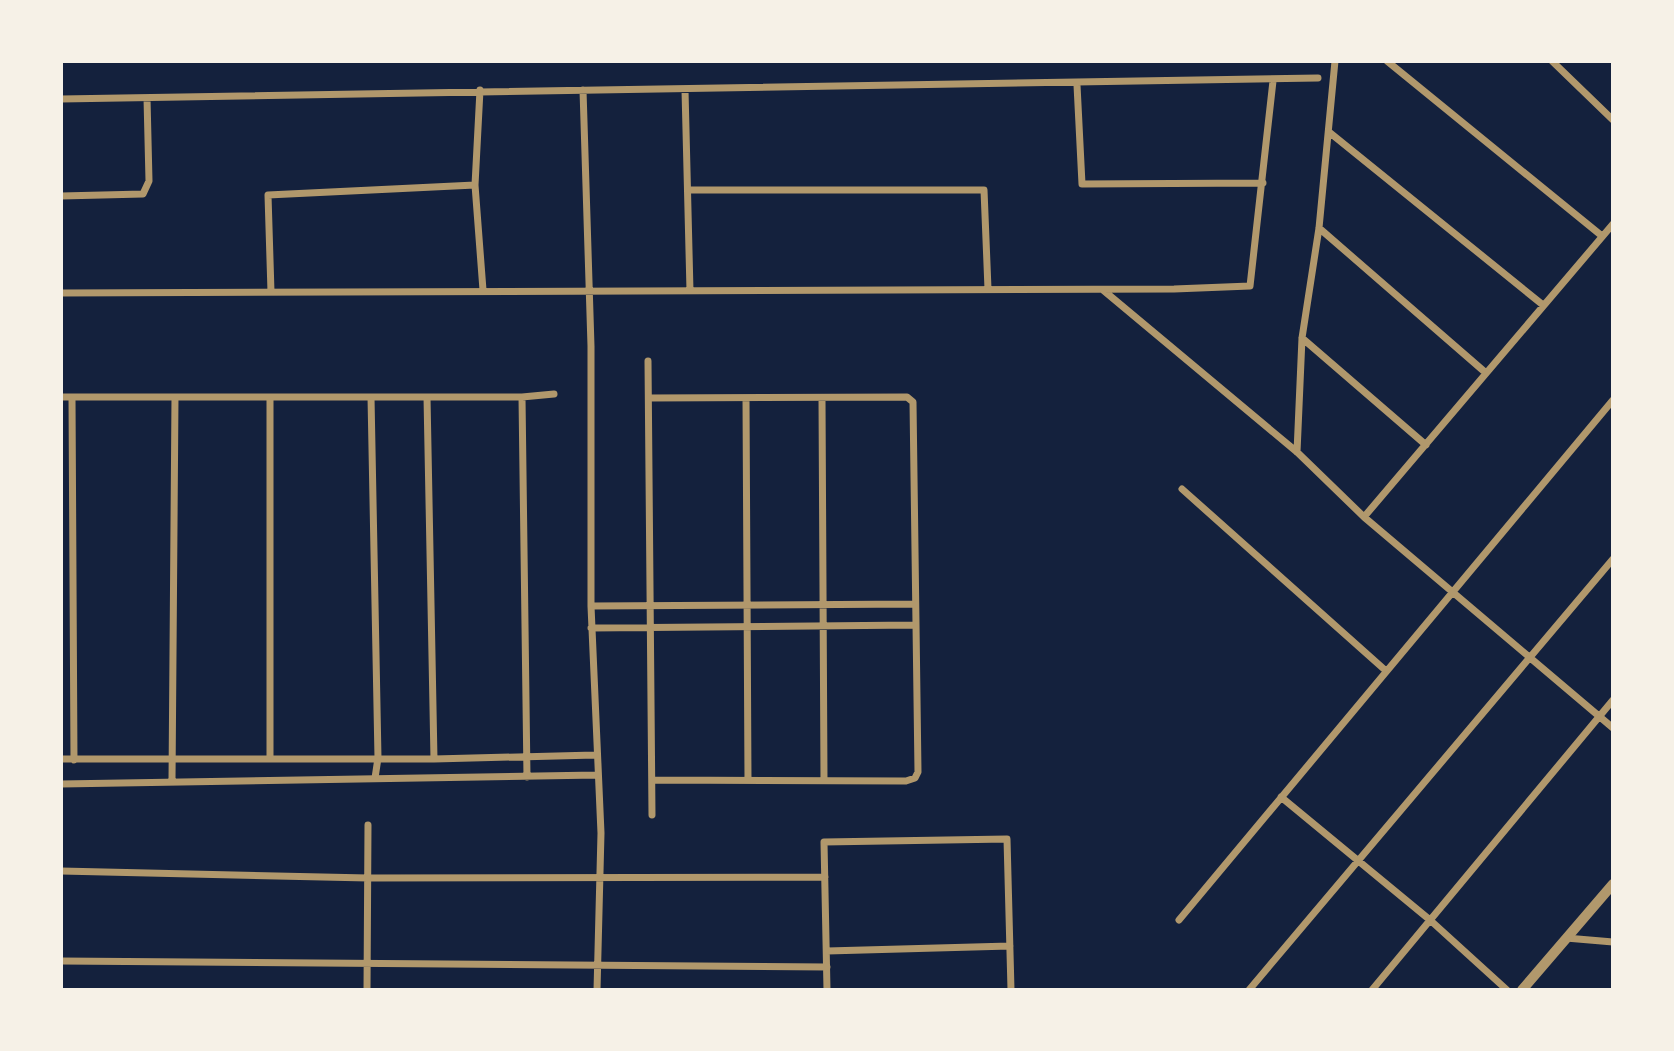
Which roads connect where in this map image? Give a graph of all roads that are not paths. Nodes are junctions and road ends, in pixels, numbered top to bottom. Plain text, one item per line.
1 (1335, 61) edge
2 (1387, 61) edge
3 (1552, 61) edge
4 (1318, 78) dead end
5 (1273, 81) junction
6 (1077, 85) junction
7 (480, 90) junction
8 (583, 90) junction
9 (685, 90) junction
10 (147, 98) junction
11 (61, 99) edge
12 (1613, 120) edge
13 (1329, 132) junction
14 (1263, 183) junction
15 (475, 185) junction
16 (688, 190) junction
17 (61, 196) edge
18 (1613, 224) edge
19 (1319, 228) junction
20 (1602, 236) junction
21 (988, 289) junction
22 (1102, 289) junction
23 (482, 290) junction
24 (590, 291) junction
25 (690, 291) junction
26 (271, 292) junction
27 (61, 293) edge
28 (1543, 305) junction
29 (1302, 338) junction
30 (648, 361) dead end
31 (1486, 373) junction
32 (554, 394) dead end
33 (61, 397) edge
34 (72, 397) junction
35 (175, 397) junction
36 (270, 397) junction
37 (371, 397) junction
38 (427, 397) junction
39 (522, 397) junction
40 (649, 398) junction
41 (746, 398) junction
42 (821, 398) junction
43 (1613, 400) edge
44 (1426, 446) junction
45 (1297, 452) junction
46 (1182, 489) dead end
47 (1364, 517) junction
48 (1613, 559) edge
49 (1451, 592) junction
50 (915, 604) junction
51 (823, 606) junction
52 (591, 607) junction
53 (653, 607) junction
54 (747, 607) junction
55 (915, 625) junction
56 (824, 627) junction
57 (591, 628) junction
58 (653, 628) junction
59 (747, 628) junction
60 (1530, 657) junction
61 (1385, 670) junction
62 (1613, 699) edge
63 (1599, 716) junction
64 (1613, 728) edge
65 (595, 755) junction
66 (270, 757) junction
67 (528, 757) junction
68 (61, 758) edge
69 (173, 758) junction
70 (378, 758) junction
71 (434, 759) junction
72 (74, 760) junction
73 (597, 775) junction
74 (527, 776) junction
75 (375, 778) junction
76 (824, 779) junction
77 (652, 780) junction
78 (748, 780) junction
79 (173, 781) junction
80 (61, 784) edge
81 (1281, 797) junction
82 (652, 815) dead end
83 (368, 825) dead end
84 (1356, 860) junction
85 (61, 870) edge
86 (825, 877) junction
87 (368, 878) junction
88 (600, 878) junction
89 (1613, 884) edge
90 (1179, 920) dead end
91 (1430, 920) junction
92 (1566, 938) junction
93 (1613, 942) edge
94 (1010, 946) junction
95 (827, 951) junction
96 (61, 961) edge
97 (368, 962) junction
98 (597, 963) junction
99 (827, 967) junction
100 (367, 990) edge
101 (597, 990) edge
102 (827, 990) edge
103 (1011, 990) edge
104 (1248, 990) edge
105 (1372, 990) edge
106 (1507, 990) edge
107 (1522, 990) edge

1 - 13 street
2 - 20 street
3 - 12 street
4 - 5 street
5 - 6 street
5 - 14 street
6 - 9 street
6 - 14 street
7 - 8 street
7 - 10 street
7 - 15 street
8 - 9 street
8 - 24 street
9 - 16 street
10 - 11 street
10 - 17 street
13 - 19 street
13 - 28 street
14 - 22 street
15 - 23 street
15 - 26 street
16 - 21 street
16 - 25 street
18 - 20 street
19 - 29 street
19 - 31 street
20 - 28 street
21 - 22 street
21 - 25 street
22 - 45 street
23 - 24 street
23 - 26 street
24 - 25 street
24 - 52 street
26 - 27 street
28 - 31 street
29 - 44 street
29 - 45 street
30 - 40 street
31 - 44 street
32 - 39 street
33 - 34 street
34 - 35 street
34 - 72 street
35 - 36 street
35 - 69 street
36 - 37 street
36 - 66 street
37 - 38 street
37 - 70 street
38 - 39 street
38 - 71 street
39 - 67 street
40 - 41 street
40 - 53 street
41 - 42 street
41 - 54 street
42 - 50 street
42 - 51 street
43 - 49 street
44 - 47 street
45 - 47 street
46 - 61 street
47 - 49 street
48 - 60 street
49 - 60 street
49 - 61 street
50 - 51 street
50 - 55 street
51 - 54 street
51 - 56 street
52 - 53 street
52 - 57 street
53 - 54 street
53 - 58 street
54 - 59 street
55 - 56 street
55 - 76 street
56 - 59 street
56 - 76 street
57 - 58 street
57 - 65 street
58 - 59 street
58 - 77 street
59 - 78 street
60 - 63 street
60 - 84 street
61 - 81 street
62 - 63 street
63 - 64 street
63 - 91 street
65 - 67 street
65 - 73 street
66 - 69 street
66 - 70 street
67 - 71 street
67 - 74 street
68 - 72 street
69 - 72 street
69 - 79 street
70 - 71 street
70 - 75 street
73 - 74 street
73 - 88 street
74 - 75 street
75 - 79 street
76 - 78 street
77 - 78 street
77 - 82 street
79 - 80 street
81 - 84 street
81 - 90 street
83 - 87 street
84 - 91 street
84 - 104 street
85 - 87 street
86 - 88 street
86 - 94 street
86 - 95 street
87 - 88 street
87 - 97 street
88 - 98 street
89 - 92 street
91 - 105 street
91 - 106 street
92 - 93 street
92 - 107 street
94 - 95 street
94 - 103 street
95 - 99 street
96 - 97 street
97 - 98 street
97 - 100 street
98 - 99 street
98 - 101 street
99 - 102 street

